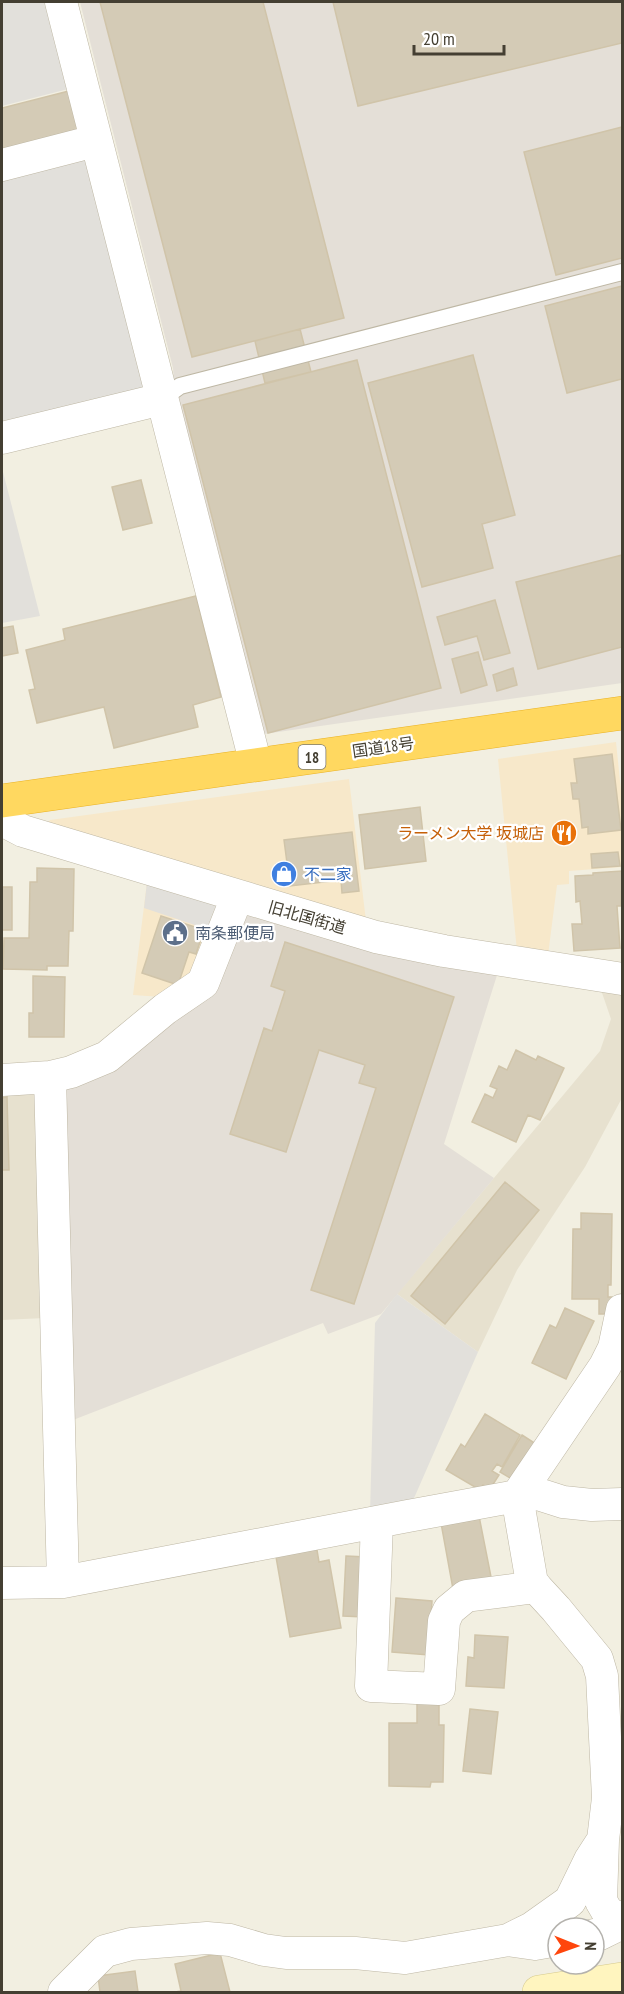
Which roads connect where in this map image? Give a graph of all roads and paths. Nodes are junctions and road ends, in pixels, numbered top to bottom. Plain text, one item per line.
1 (61, 2) edge
2 (95, 141) junction
3 (2, 165) edge
4 (622, 272) edge
5 (162, 399) junction
6 (2, 438) edge
7 (622, 713) edge
8 (256, 765) junction
9 (2, 801) edge
10 (2, 819) edge
11 (237, 897) junction
12 (622, 979) edge
13 (50, 1077) junction
14 (2, 1080) edge
15 (622, 1310) edge
16 (517, 1497) junction
17 (622, 1504) edge
18 (377, 1522) junction
19 (63, 1582) junction
20 (2, 1583) edge
21 (536, 1587) junction
22 (603, 1840) junction
23 (622, 1921) edge
24 (606, 1929) edge
25 (508, 1940) junction
26 (546, 1942) edge
27 (622, 1979) edge
28 (64, 1992) edge
29 (538, 1992) edge

1 - 2 street
2 - 3 street
2 - 5 street
4 - 5 lane
5 - 6 street
5 - 8 street
7 - 8 highway, 国道18号 / 18
8 - 9 highway, 国道18号 / 18
10 - 11 street, 旧北国街道
11 - 12 street, 旧北国街道
11 - 13 street
13 - 14 street
13 - 19 street
15 - 16 street
16 - 17 street
16 - 18 street
16 - 21 street
18 - 19 street
18 - 21 street
19 - 20 street
21 - 22 street
22 - 23 street
22 - 25 street
23 - 24 street
25 - 26 street
25 - 28 street
27 - 29 street

